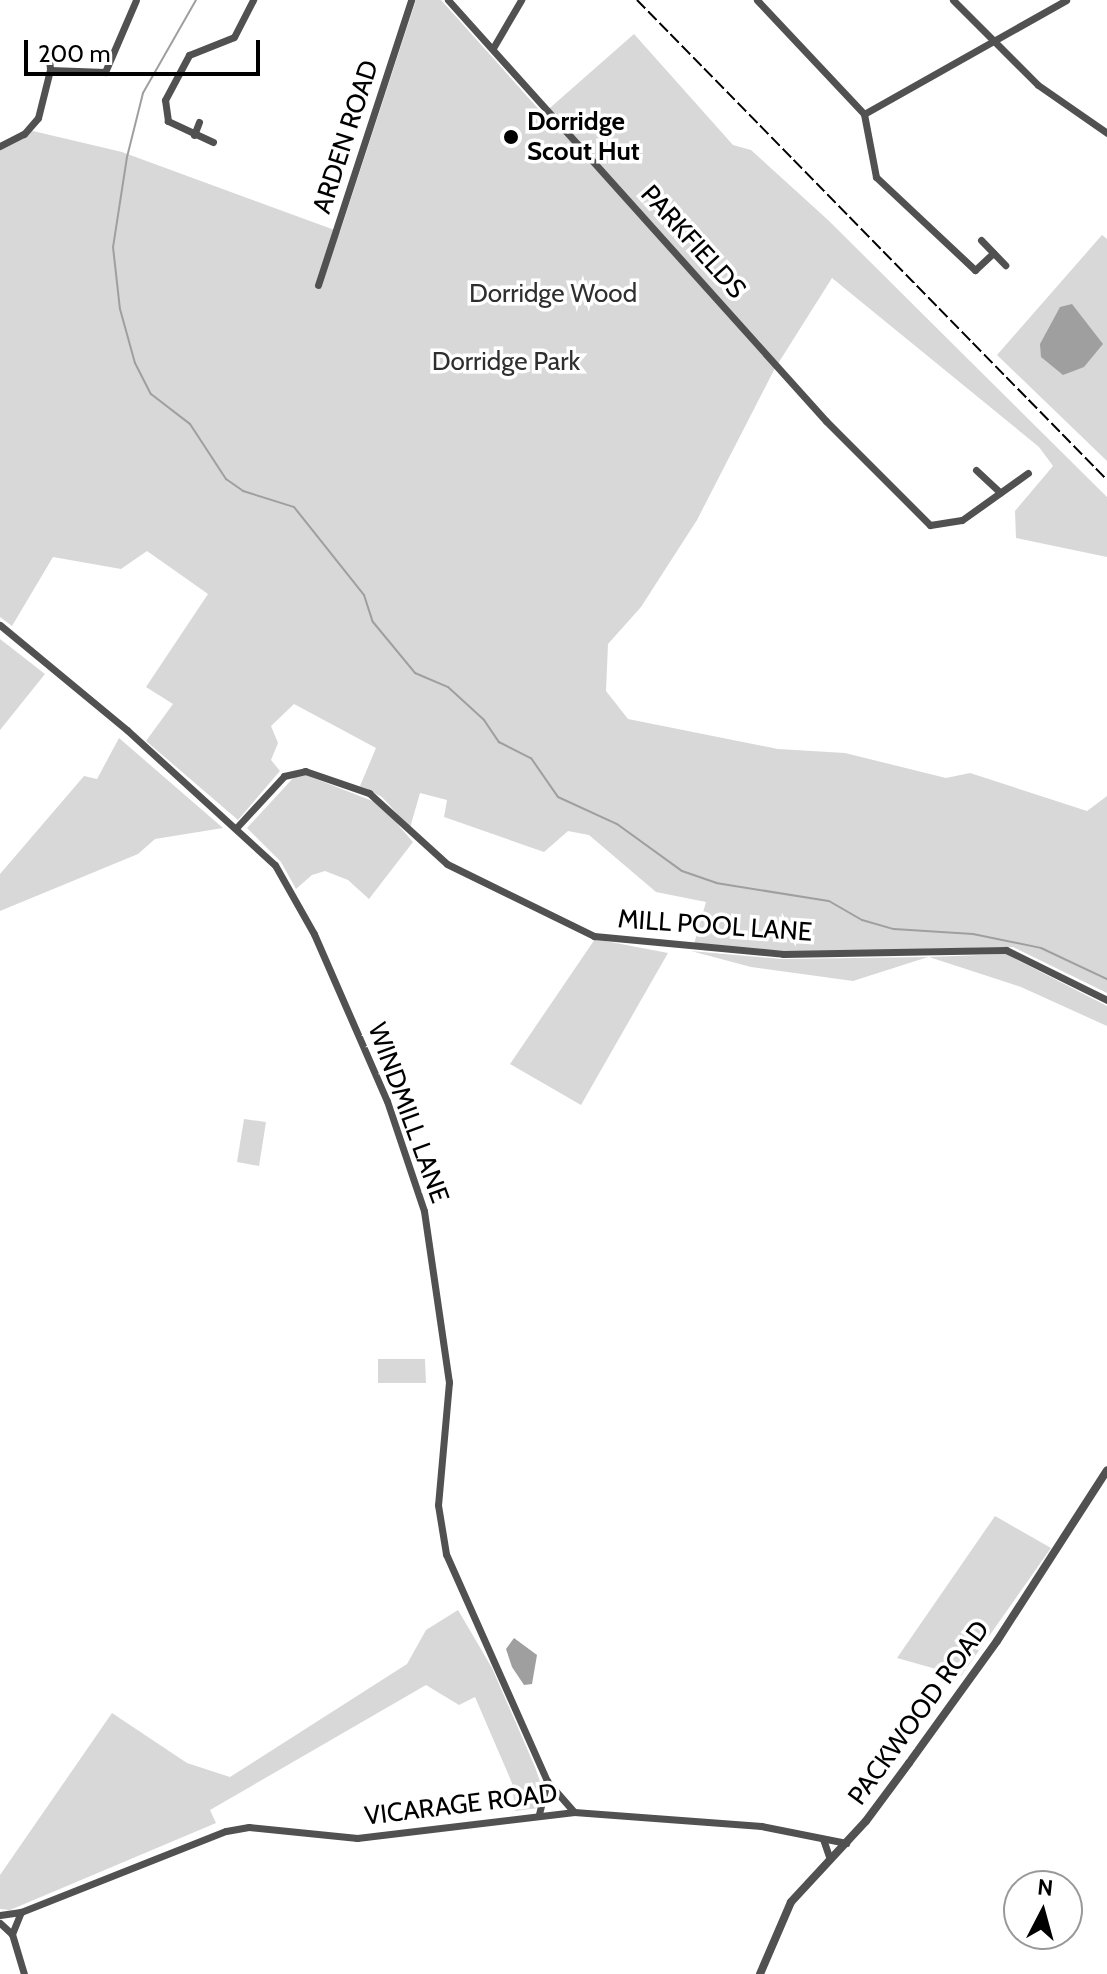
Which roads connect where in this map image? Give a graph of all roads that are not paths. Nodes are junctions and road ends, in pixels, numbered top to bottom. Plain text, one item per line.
1 (136, 0) edge
2 (253, 0) edge
3 (411, 0) edge
4 (448, 0) edge
5 (521, 0) edge
6 (757, 0) edge
7 (953, 0) edge
8 (1066, 0) edge
9 (994, 44) junction
10 (493, 48) junction
11 (49, 58) dead end
12 (50, 70) junction
13 (864, 114) junction
14 (199, 122) dead end
15 (1107, 133) edge
16 (194, 135) junction
17 (213, 142) dead end
18 (0, 146) edge
19 (981, 240) dead end
20 (993, 253) junction
21 (1005, 265) dead end
22 (318, 285) dead end
23 (976, 470) dead end
24 (1028, 473) dead end
25 (1000, 492) junction
26 (0, 625) edge
27 (237, 827) junction
28 (1107, 1000) edge
29 (1107, 1470) edge
30 (547, 1781) junction
31 (574, 1812) junction
32 (539, 1814) junction
33 (823, 1839) junction
34 (846, 1843) junction
35 (830, 1859) junction
36 (21, 1912) junction
37 (0, 1915) edge
38 (0, 1923) edge
39 (12, 1934) junction
40 (24, 1974) edge
41 (760, 1974) edge

1 - 12 street
2 - 16 street
3 - 22 street, ARDEN ROAD
4 - 10 street, PARKFIELDS
5 - 10 street
6 - 13 street
7 - 9 street
8 - 9 street
9 - 13 street
9 - 15 street
10 - 25 street, PARKFIELDS
11 - 12 street
12 - 18 street
13 - 20 street
14 - 16 street
16 - 17 street
19 - 20 street
20 - 21 street
23 - 25 street
24 - 25 street
26 - 27 street, WINDMILL LANE
27 - 28 street, MILL POOL LANE
27 - 30 street, WINDMILL LANE
29 - 34 street, PACKWOOD ROAD
30 - 31 street, WINDMILL LANE
30 - 32 street
31 - 32 street, VICARAGE ROAD
31 - 33 street, VICARAGE ROAD
32 - 36 street, VICARAGE ROAD
33 - 34 street, VICARAGE ROAD
33 - 35 street
34 - 35 street, PACKWOOD ROAD
35 - 41 street, PACKWOOD ROAD
36 - 37 street, VICARAGE ROAD
36 - 39 street
38 - 39 street
39 - 40 street

